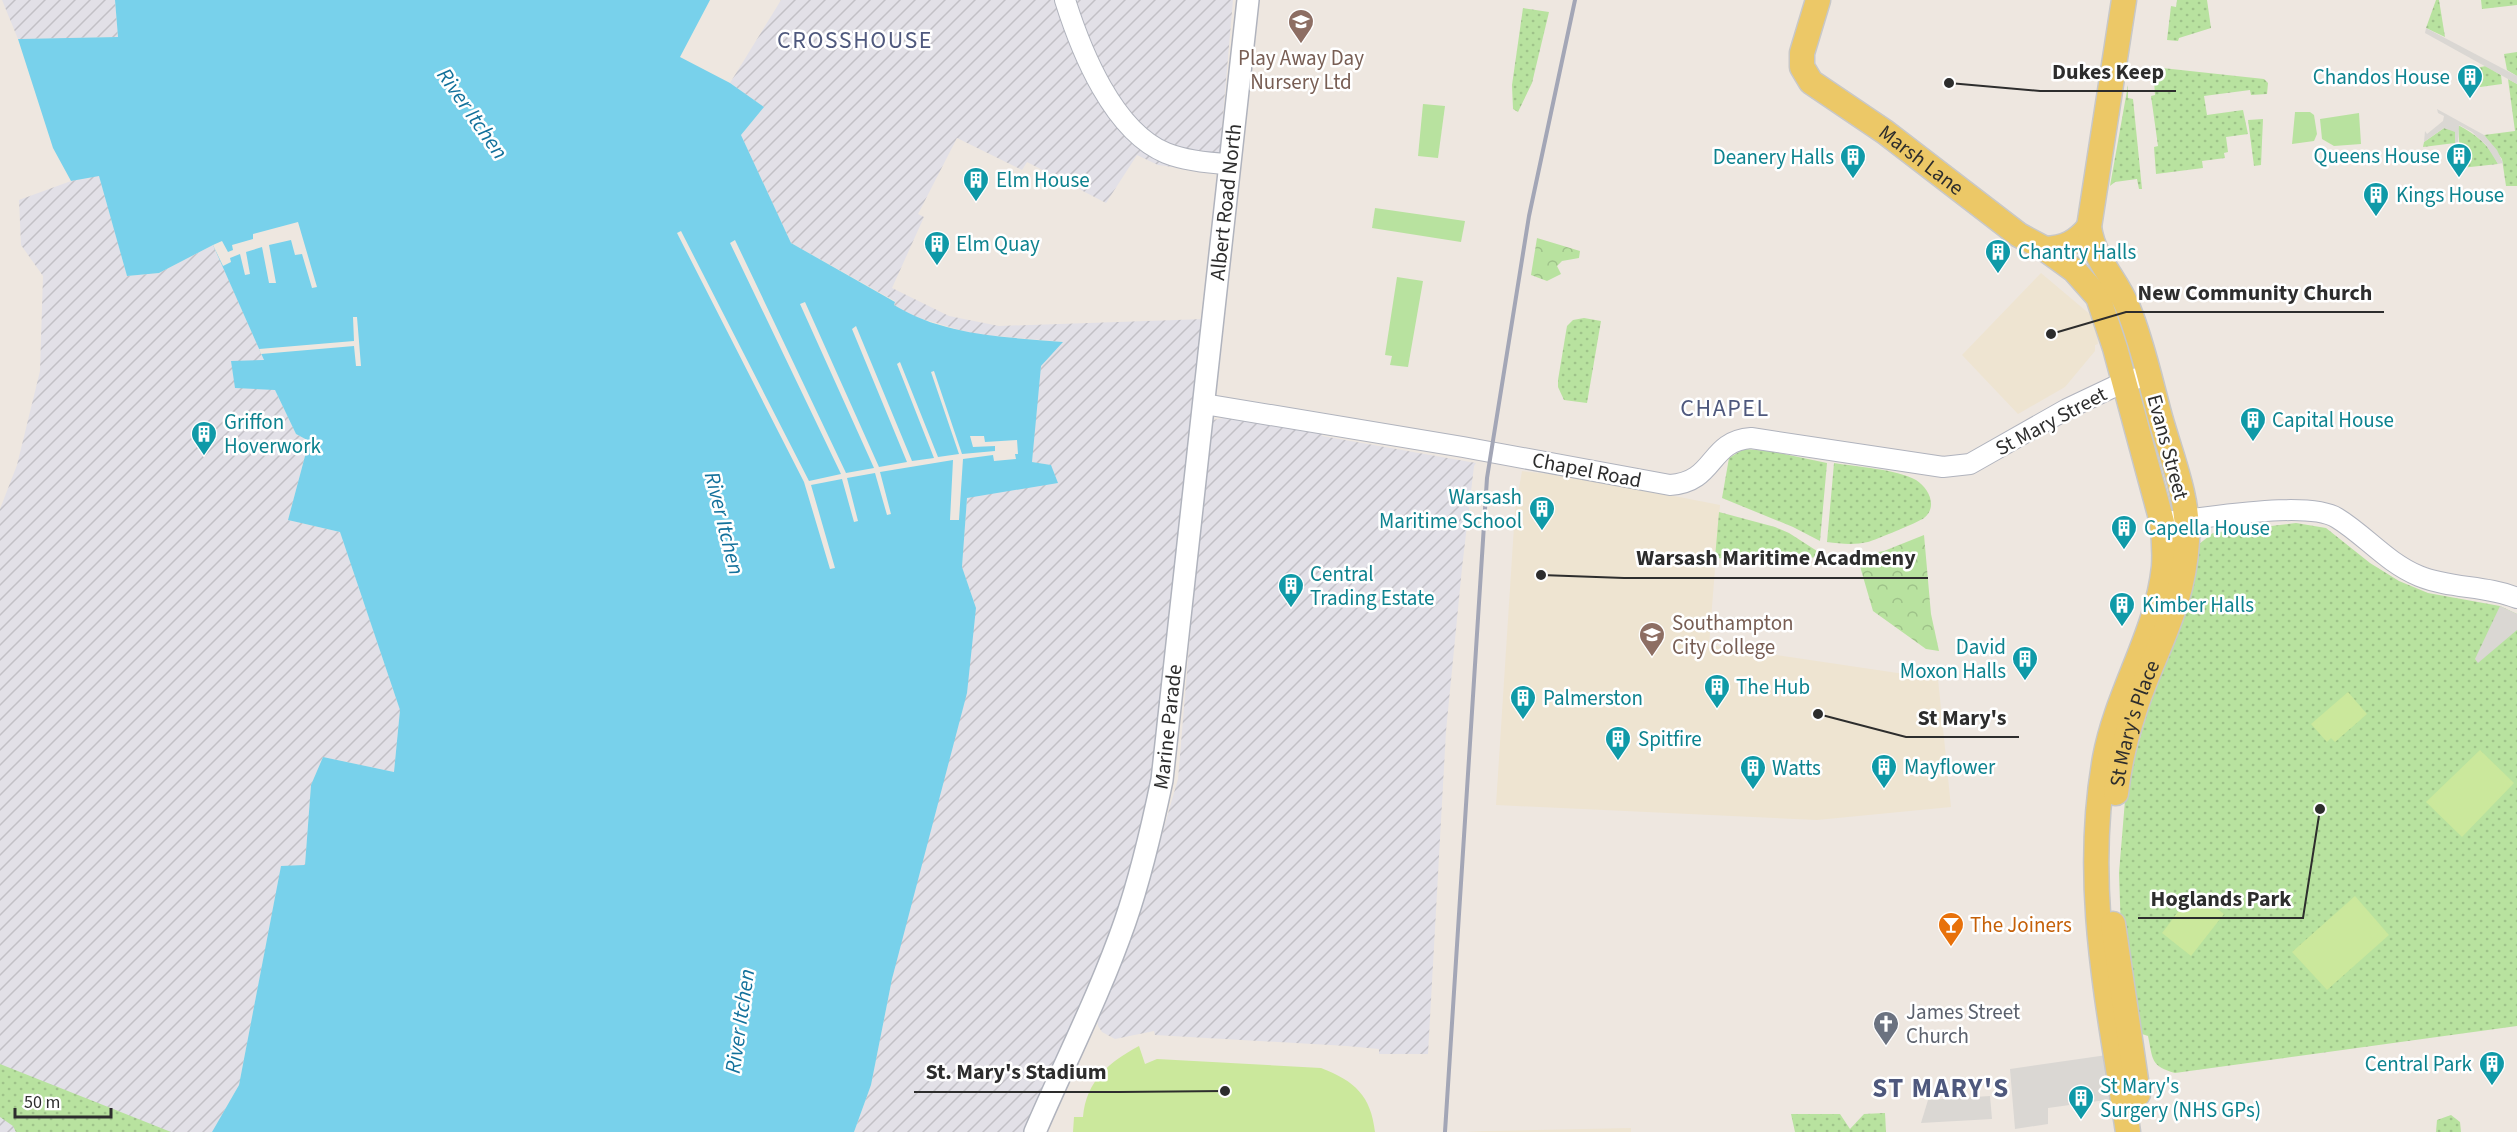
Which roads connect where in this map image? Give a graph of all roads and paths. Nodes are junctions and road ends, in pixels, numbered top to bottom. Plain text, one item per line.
1 (1065, 0) edge
2 (1248, 0) edge
3 (1818, 0) edge
4 (2124, 0) edge
5 (1229, 164) junction
6 (2089, 227) junction
7 (2045, 249) junction
8 (2149, 375) junction
9 (2124, 382) junction
10 (1204, 404) junction
11 (1953, 468) joint
12 (2186, 520) junction
13 (2162, 522) junction
14 (2517, 583) edge
15 (2495, 590) junction
16 (2517, 598) edge
17 (2136, 1116) edge
18 (1035, 1132) edge
19 (2128, 1132) edge

1 - 5 street
2 - 5 main road, Albert Road North
3 - 7 main road, Marsh Lane
4 - 6 main road
5 - 10 main road, Albert Road North
6 - 7 main road
6 - 8 main road
7 - 9 main road, Marsh Lane
8 - 9 street, St Mary Street
8 - 12 main road, Evans Street
9 - 11 street, St Mary Street
9 - 13 main road, Evans Street
10 - 11 street, Chapel Road
10 - 18 main road, Marine Parade
12 - 13 street
12 - 15 street
12 - 17 main road, St Mary's Place
13 - 17 main road, St Mary's Place
14 - 15 street
15 - 16 street
17 - 19 main road

